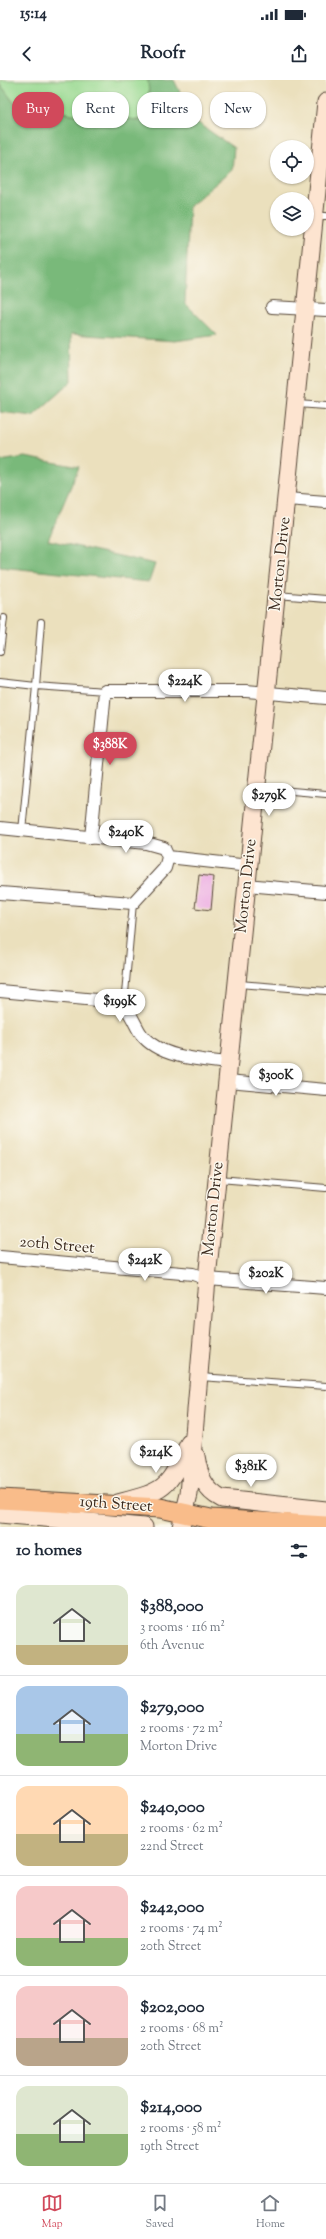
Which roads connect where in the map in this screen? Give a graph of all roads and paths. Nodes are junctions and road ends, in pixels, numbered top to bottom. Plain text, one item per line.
1 (326, 102) edge
2 (325, 122) edge
3 (321, 216) edge
4 (272, 307) dead end
5 (304, 308) junction
6 (326, 310) edge
7 (295, 403) junction
8 (326, 406) edge
9 (287, 499) junction
10 (326, 502) edge
11 (278, 595) junction
12 (326, 599) edge
13 (4, 618) dead end
14 (41, 622) dead end
15 (0, 652) edge
16 (0, 682) edge
17 (36, 686) junction
18 (105, 691) junction
19 (267, 693) junction
20 (326, 698) edge
21 (258, 788) junction
22 (326, 794) edge
23 (0, 828) edge
24 (22, 830) junction
25 (91, 838) junction
26 (168, 857) junction
27 (249, 866) junction
28 (247, 885) junction
29 (326, 892) edge
30 (0, 893) edge
31 (133, 903) junction
32 (237, 984) junction
33 (0, 991) edge
34 (326, 991) edge
35 (124, 1005) junction
36 (229, 1063) junction
37 (228, 1081) junction
38 (326, 1090) edge
39 (217, 1179) junction
40 (326, 1188) edge
41 (0, 1258) edge
42 (207, 1279) junction
43 (326, 1288) edge
44 (198, 1377) junction
45 (326, 1386) edge
46 (193, 1437) junction
47 (0, 1499) edge
48 (111, 1504) junction
49 (326, 1510) edge
50 (0, 1514) edge
51 (182, 1520) edge
52 (252, 1522) junction
53 (326, 1526) edge
54 (144, 1527) edge
55 (232, 1527) edge

1 - 2 street, Morton Drive
2 - 3 street, Morton Drive
3 - 5 street, Morton Drive
4 - 5 street
5 - 6 street
5 - 7 street, Morton Drive
7 - 8 lane
7 - 9 street, Morton Drive
9 - 10 street
9 - 11 street, Morton Drive
11 - 12 lane
11 - 19 street, Morton Drive
13 - 15 lane
14 - 17 lane
16 - 17 lane
17 - 18 lane
17 - 24 lane
18 - 19 street
18 - 25 street
19 - 20 street
19 - 21 street, Morton Drive
21 - 22 lane
21 - 27 street, Morton Drive
23 - 24 street
24 - 25 street
25 - 26 street
26 - 27 street
26 - 31 street
27 - 28 street, Morton Drive
28 - 29 street
28 - 32 street, Morton Drive
30 - 31 street
31 - 35 lane
32 - 34 lane
32 - 36 street, Morton Drive
33 - 35 street
35 - 36 street
36 - 37 street, Morton Drive
37 - 38 street
37 - 39 street, Morton Drive
39 - 40 lane
39 - 42 street, Morton Drive
41 - 42 street, 20th Street
42 - 43 street, 20th Street
42 - 44 street, Morton Drive
44 - 45 lane
44 - 46 street, Morton Drive
46 - 48 street
46 - 49 street
46 - 51 street, Morton Drive
47 - 48 main road, 19th Street
48 - 51 main road, 19th Street
50 - 54 street
51 - 52 main road, 19th Street
52 - 53 main road, 19th Street
52 - 55 street

